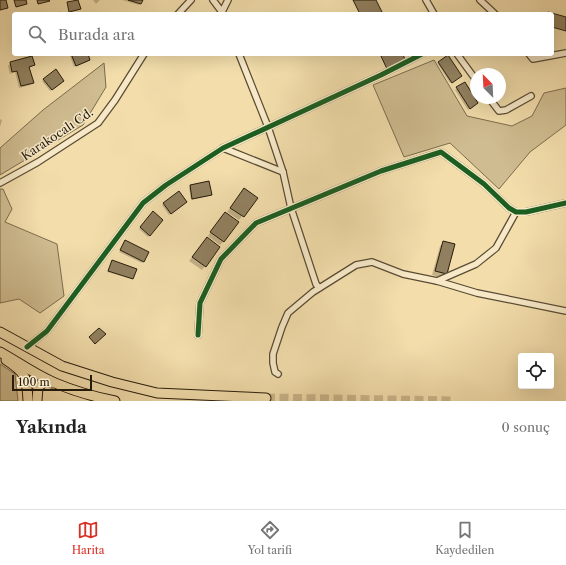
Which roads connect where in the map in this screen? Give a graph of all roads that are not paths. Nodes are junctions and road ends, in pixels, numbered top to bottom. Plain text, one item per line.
1 (190, 0) edge
2 (213, 0) edge
3 (228, 0) edge
4 (426, 0) edge
5 (480, 0) edge
6 (180, 12) edge
7 (222, 12) edge
8 (223, 12) edge
9 (433, 12) edge
10 (491, 12) edge
11 (566, 53) edge
12 (554, 55) edge
13 (143, 56) edge
14 (240, 56) edge
15 (418, 56) edge
16 (458, 56) edge
17 (531, 56) edge
18 (550, 56) edge
19 (470, 72) edge
20 (531, 96) dead end
21 (494, 104) edge
22 (268, 127) junction
23 (223, 148) junction
24 (283, 172) junction
25 (0, 184) edge
26 (566, 203) edge
27 (291, 208) junction
28 (516, 212) junction
29 (437, 281) junction
30 (319, 288) junction
31 (566, 311) edge
32 (0, 332) edge
33 (198, 335) dead end
34 (27, 347) junction
35 (0, 354) edge
36 (278, 374) dead end
37 (56, 383) junction
38 (266, 398) dead end
39 (28, 401) edge
40 (37, 401) edge
41 (115, 401) edge

1 - 6 street
2 - 7 street
3 - 8 street
4 - 9 street
5 - 10 street
11 - 12 street
13 - 25 street, Karakocalı Cd.
14 - 22 street
15 - 22 street
16 - 19 street
17 - 18 street
20 - 21 street
22 - 23 street
22 - 24 street
23 - 24 street
23 - 34 street
24 - 27 street
26 - 28 street
27 - 28 street
27 - 30 street
27 - 33 street
28 - 29 street
29 - 30 street
29 - 31 street
30 - 36 street
32 - 34 main road
34 - 38 main road
35 - 37 main road
35 - 39 main road
37 - 40 main road
37 - 41 main road

